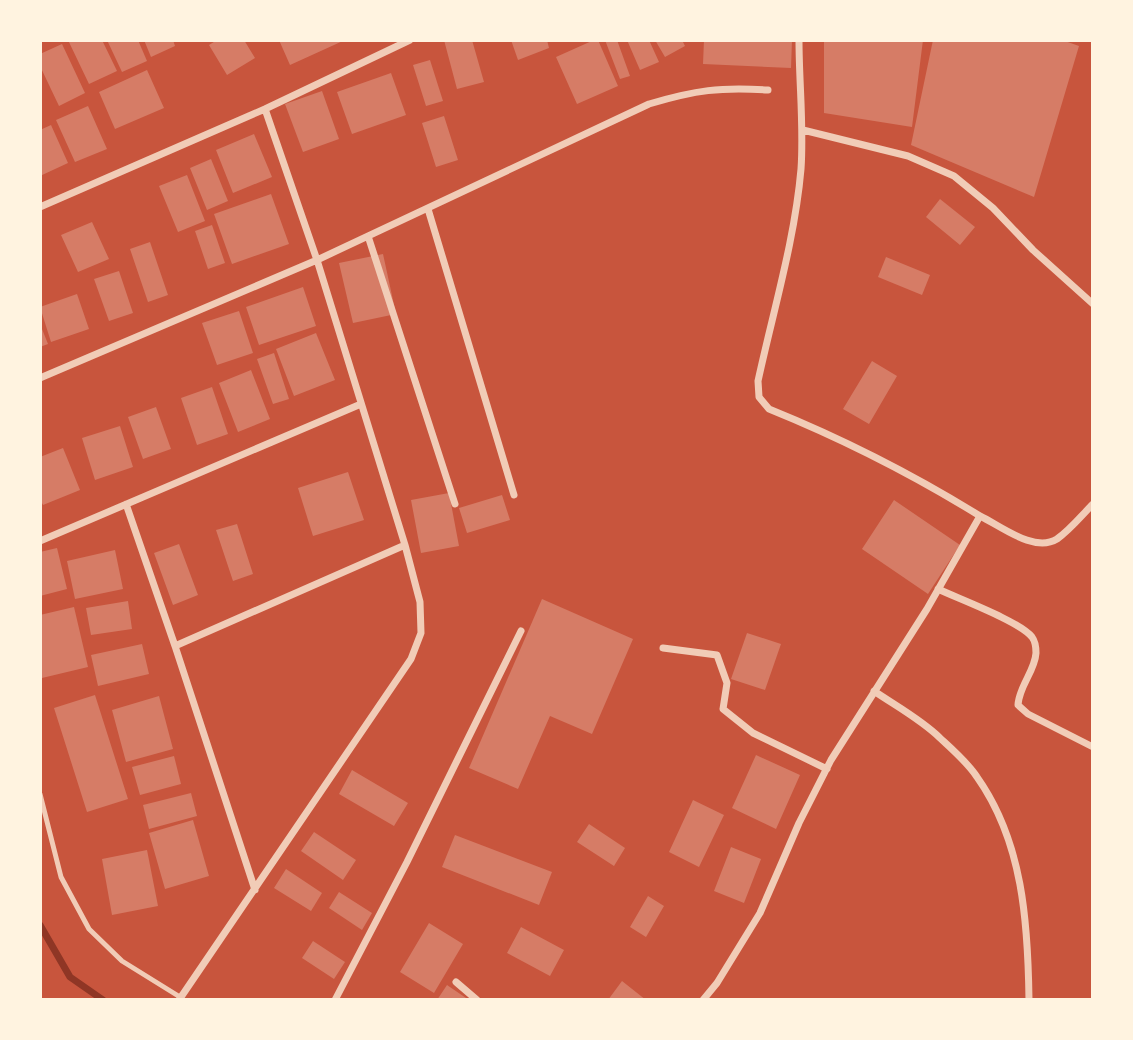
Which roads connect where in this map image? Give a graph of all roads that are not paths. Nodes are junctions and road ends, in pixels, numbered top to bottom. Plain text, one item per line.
1 (410, 40) edge
2 (799, 40) edge
3 (768, 90) dead end
4 (265, 109) junction
5 (803, 130) junction
6 (40, 207) edge
7 (428, 209) junction
8 (368, 236) junction
9 (317, 260) junction
10 (1093, 304) edge
11 (40, 379) edge
12 (361, 404) junction
13 (514, 495) dead end
14 (1093, 503) edge
15 (127, 505) junction
16 (455, 505) dead end
17 (980, 516) junction
18 (40, 541) edge
19 (405, 545) junction
20 (939, 589) junction
21 (521, 631) dead end
22 (175, 646) junction
23 (663, 648) dead end
24 (874, 691) junction
25 (1093, 747) edge
26 (827, 769) junction
27 (40, 794) edge
28 (255, 890) junction
29 (456, 982) dead end
30 (181, 999) edge
31 (335, 1000) edge
32 (477, 1000) edge
33 (703, 1000) edge
34 (1029, 1000) edge

1 - 4 street
2 - 5 street
3 - 7 street
4 - 6 street
4 - 9 street
5 - 10 street
5 - 17 street
7 - 8 street
7 - 13 street
8 - 9 street
8 - 16 street
9 - 11 street
9 - 12 street
12 - 15 street
12 - 19 street
14 - 17 street
15 - 18 street
15 - 22 street
17 - 20 street
19 - 22 street
19 - 28 street
20 - 24 street
20 - 25 street
21 - 31 street
22 - 28 street
23 - 26 street
24 - 26 street
24 - 34 street
26 - 33 street
27 - 30 lane
28 - 30 street
29 - 32 street

